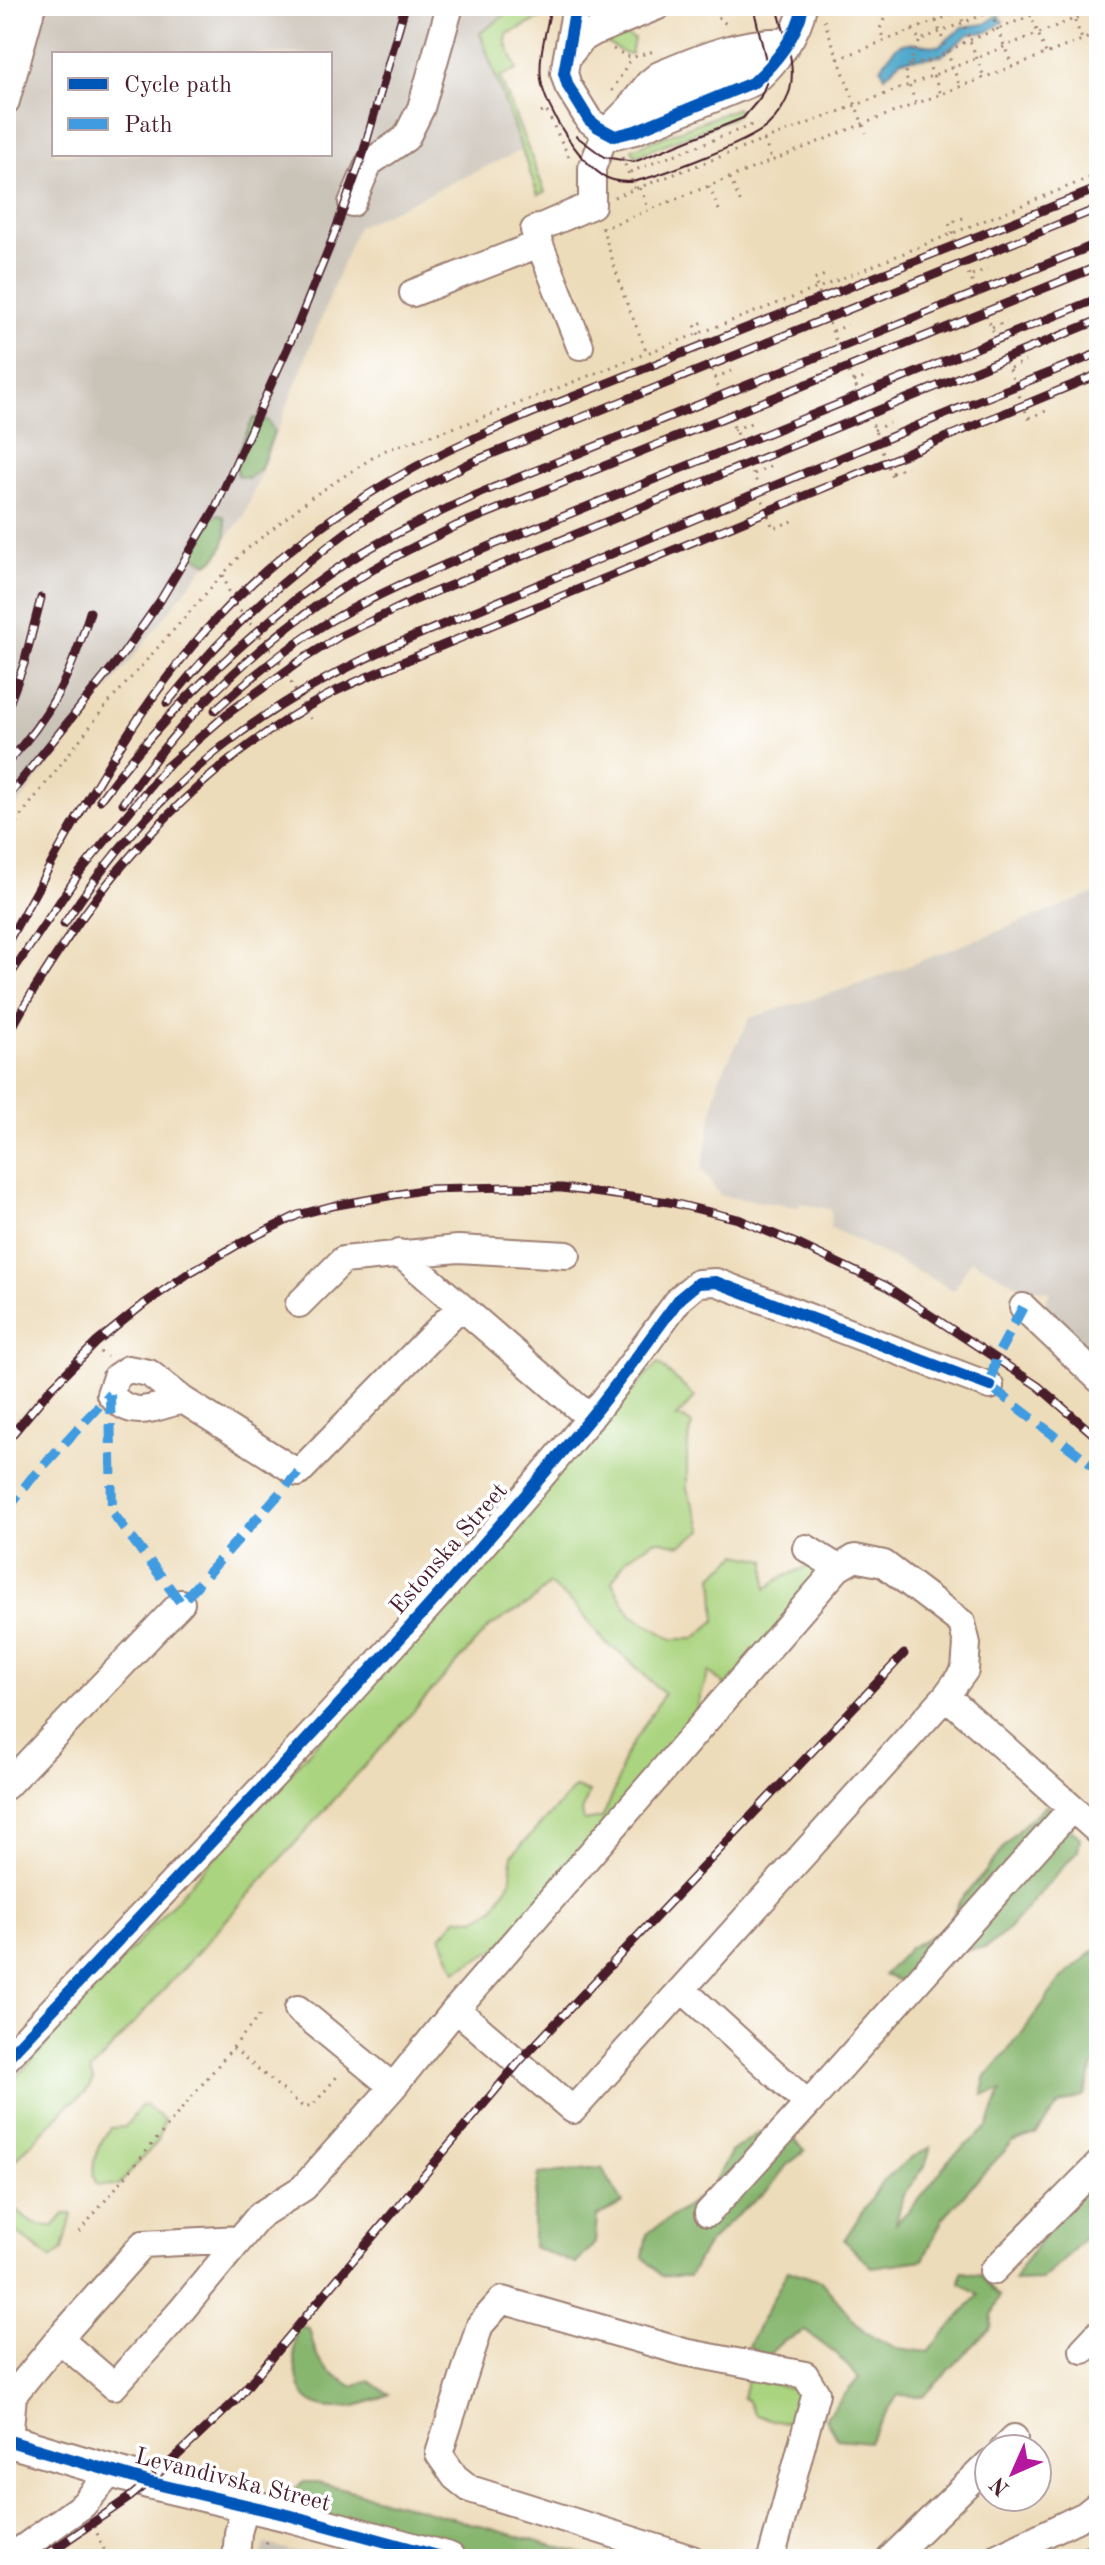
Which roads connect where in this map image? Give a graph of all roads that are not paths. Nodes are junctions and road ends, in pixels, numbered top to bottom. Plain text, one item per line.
1 (32, 6) edge
2 (450, 6) edge
3 (635, 10) edge
4 (813, 12) edge
5 (581, 28) edge
6 (6, 101) edge
7 (606, 132) junction
8 (352, 203) dead end
9 (539, 244) junction
10 (413, 293) dead end
11 (580, 346) dead end
12 (399, 1253) junction
13 (567, 1255) dead end
14 (299, 1304) dead end
15 (460, 1307) junction
16 (1023, 1307) dead end
17 (1099, 1379) edge
18 (990, 1386) dead end
19 (183, 1400) dead end
20 (590, 1418) junction
21 (806, 1548) dead end
22 (838, 1568) junction
23 (181, 1603) dead end
24 (946, 1696) junction
25 (6, 1786) edge
26 (1072, 1808) junction
27 (1099, 1832) edge
28 (682, 1989) junction
29 (298, 2009) dead end
30 (456, 2009) junction
31 (6, 2059) edge
32 (393, 2087) junction
33 (808, 2104) junction
34 (1099, 2164) edge
35 (708, 2213) dead end
36 (240, 2239) junction
37 (993, 2271) dead end
38 (59, 2339) junction
39 (9, 2391) edge
40 (7, 2440) edge
41 (113, 2470) junction
42 (973, 2479) edge
43 (1099, 2504) edge
44 (245, 2505) junction
45 (8, 2559) edge
46 (236, 2559) edge
47 (449, 2559) edge
48 (692, 2559) edge
49 (771, 2559) edge
50 (890, 2559) edge
51 (993, 2559) edge

1 - 6 street
2 - 8 street
3 - 5 street
4 - 7 street
5 - 7 street
7 - 9 street
9 - 10 street
9 - 11 street
12 - 13 street
12 - 14 street
12 - 15 street
15 - 19 street
15 - 20 street
16 - 17 street
18 - 20 street, Estonska Street
20 - 31 street, Estonska Street
21 - 22 street
22 - 24 street
22 - 30 street
23 - 25 street
24 - 26 street
24 - 28 street
26 - 27 street
26 - 33 street
28 - 30 street
28 - 33 street
29 - 32 street
30 - 32 street
32 - 36 street
33 - 35 street
34 - 37 street
36 - 38 street
36 - 38 street
38 - 39 street
39 - 40 street
40 - 41 main road, Levandivska Street
41 - 44 main road, Levandivska Street
41 - 45 street
42 - 50 street
43 - 51 street
44 - 46 street
44 - 47 main road, Levandivska Street
48 - 49 street

